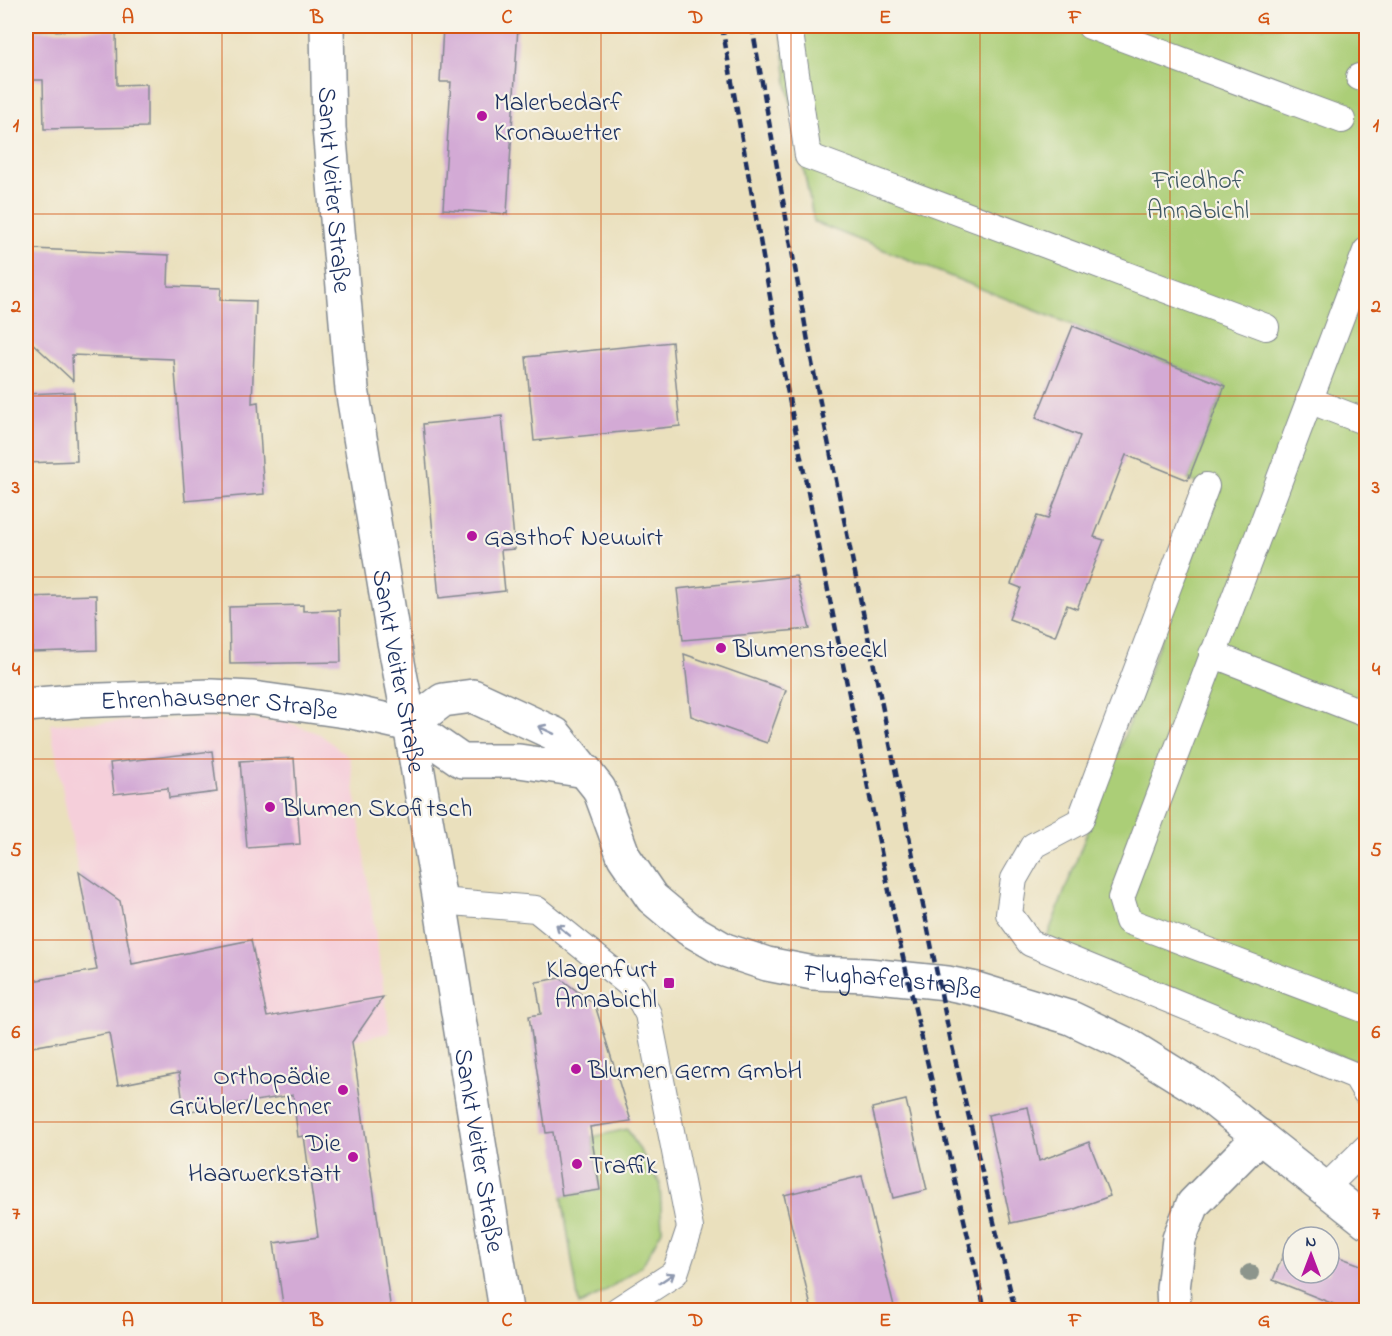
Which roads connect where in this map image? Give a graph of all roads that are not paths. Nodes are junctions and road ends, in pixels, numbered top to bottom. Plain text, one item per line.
1 (327, 26) edge
2 (789, 26) edge
3 (1090, 26) edge
4 (1342, 120) dead end
5 (1366, 251) edge
6 (1266, 327) dead end
7 (1309, 400) junction
8 (1366, 422) edge
9 (1206, 486) dead end
10 (1212, 654) junction
11 (26, 705) edge
12 (1366, 714) edge
13 (410, 725) junction
14 (586, 771) junction
15 (440, 901) junction
16 (1366, 1010) edge
17 (1366, 1093) edge
18 (1260, 1136) junction
19 (1366, 1148) edge
20 (1324, 1189) junction
21 (1366, 1221) edge
22 (506, 1311) edge
23 (618, 1311) edge
24 (1174, 1311) edge

1 - 13 street, Sankt Veiter Straße
2 - 6 lane
3 - 4 lane
5 - 7 lane
7 - 8 lane
7 - 10 lane
9 - 17 lane
10 - 12 lane
10 - 16 lane
11 - 13 street, Ehrenhausener Straße
13 - 14 street
14 -> 13 street, Flughafenstraße
13 - 15 street, Sankt Veiter Straße
14 - 18 street, Flughafenstraße
15 - 22 street, Sankt Veiter Straße
23 -> 15 lane
18 - 20 street, Flughafenstraße
18 - 24 street
19 - 20 lane
20 - 21 street, Flughafenstraße

